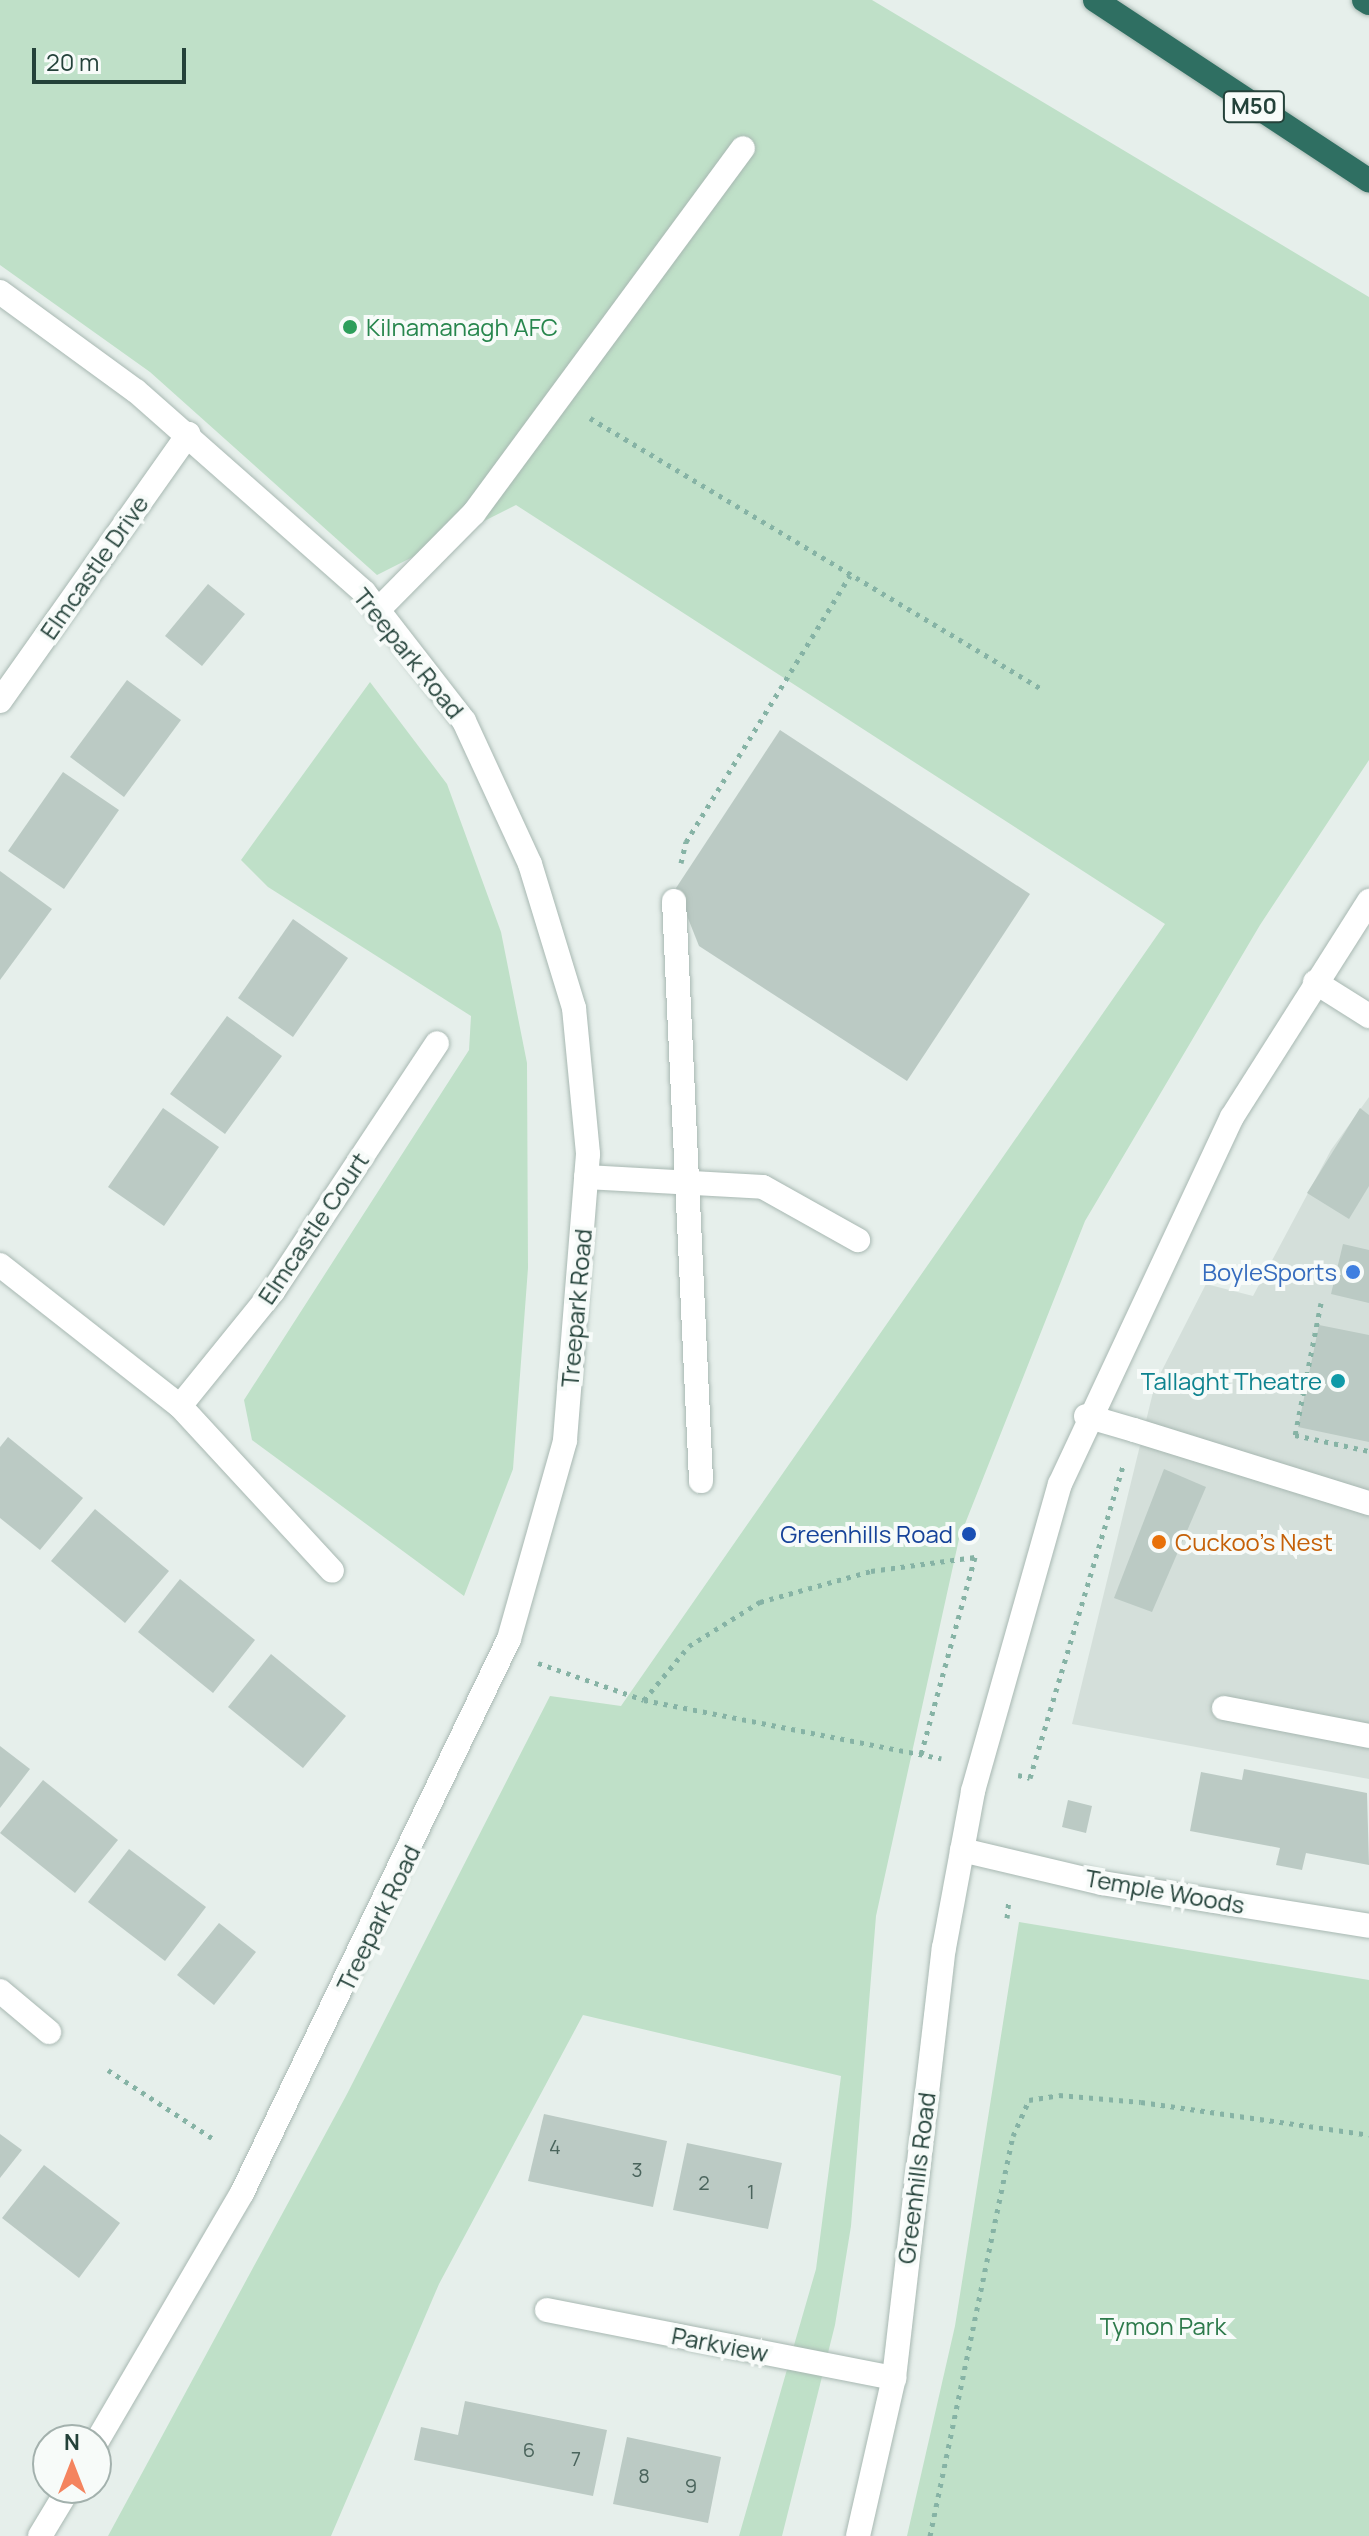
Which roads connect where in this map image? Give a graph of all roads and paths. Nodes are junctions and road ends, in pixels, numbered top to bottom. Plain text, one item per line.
1 (1075, 0) edge
2 (1095, 0) edge
3 (1140, 33) junction
4 (743, 148) dead end
5 (1369, 181) edge
6 (0, 292) edge
7 (559, 399) junction
8 (188, 434) junction
9 (850, 575) junction
10 (378, 610) junction
11 (1040, 688) dead end
12 (0, 701) edge
13 (674, 901) joint
14 (1369, 901) edge
15 (1315, 982) junction
16 (1369, 1016) edge
17 (437, 1043) dead end
18 (586, 1177) junction
19 (688, 1182) junction
20 (858, 1240) dead end
21 (0, 1265) edge
22 (1321, 1303) dead end
23 (180, 1406) junction
24 (1086, 1416) junction
25 (1369, 1451) edge
26 (1123, 1467) dead end
27 (701, 1481) dead end
28 (1369, 1503) edge
29 (332, 1571) dead end
30 (532, 1661) dead end
31 (644, 1700) junction
32 (1224, 1708) dead end
33 (1369, 1736) edge
34 (921, 1755) junction
35 (941, 1758) dead end
36 (1013, 1774) dead end
37 (962, 1850) junction
38 (1369, 1926) edge
39 (0, 1991) edge
40 (49, 2032) dead end
41 (108, 2070) dead end
42 (1369, 2135) edge
43 (212, 2138) dead end
44 (547, 2310) dead end
45 (894, 2378) junction
46 (107, 2424) edge
47 (59, 2504) edge
48 (40, 2536) edge
49 (858, 2536) edge
50 (930, 2536) edge

1 - 3 highway, M50
2 - 3 highway, M50
3 - 5 highway, M50
4 - 7 street
6 - 8 street, Treepark Road
7 - 9 path
7 - 10 street
8 - 10 street, Treepark Road
8 - 12 street, Elmcastle Drive
9 - 11 path
9 - 13 path
10 - 18 street, Treepark Road
13 - 19 street
14 - 15 street, Greenhills Road
15 - 16 street
15 - 24 street, Greenhills Road
17 - 23 street, Elmcastle Court
18 - 19 street
18 - 46 street, Treepark Road
19 - 20 street
19 - 27 street
21 - 23 street
22 - 25 path
23 - 29 street
24 - 28 street
24 - 37 street, Greenhills Road
26 - 36 path
30 - 31 path
31 - 34 path
31 - 34 path
32 - 33 street
34 - 35 path
37 - 38 street, Temple Woods
37 - 45 street, Greenhills Road
39 - 40 street
41 - 43 path
42 - 50 path
44 - 45 street, Parkview
45 - 49 street, Greenhills Road
47 - 48 street

